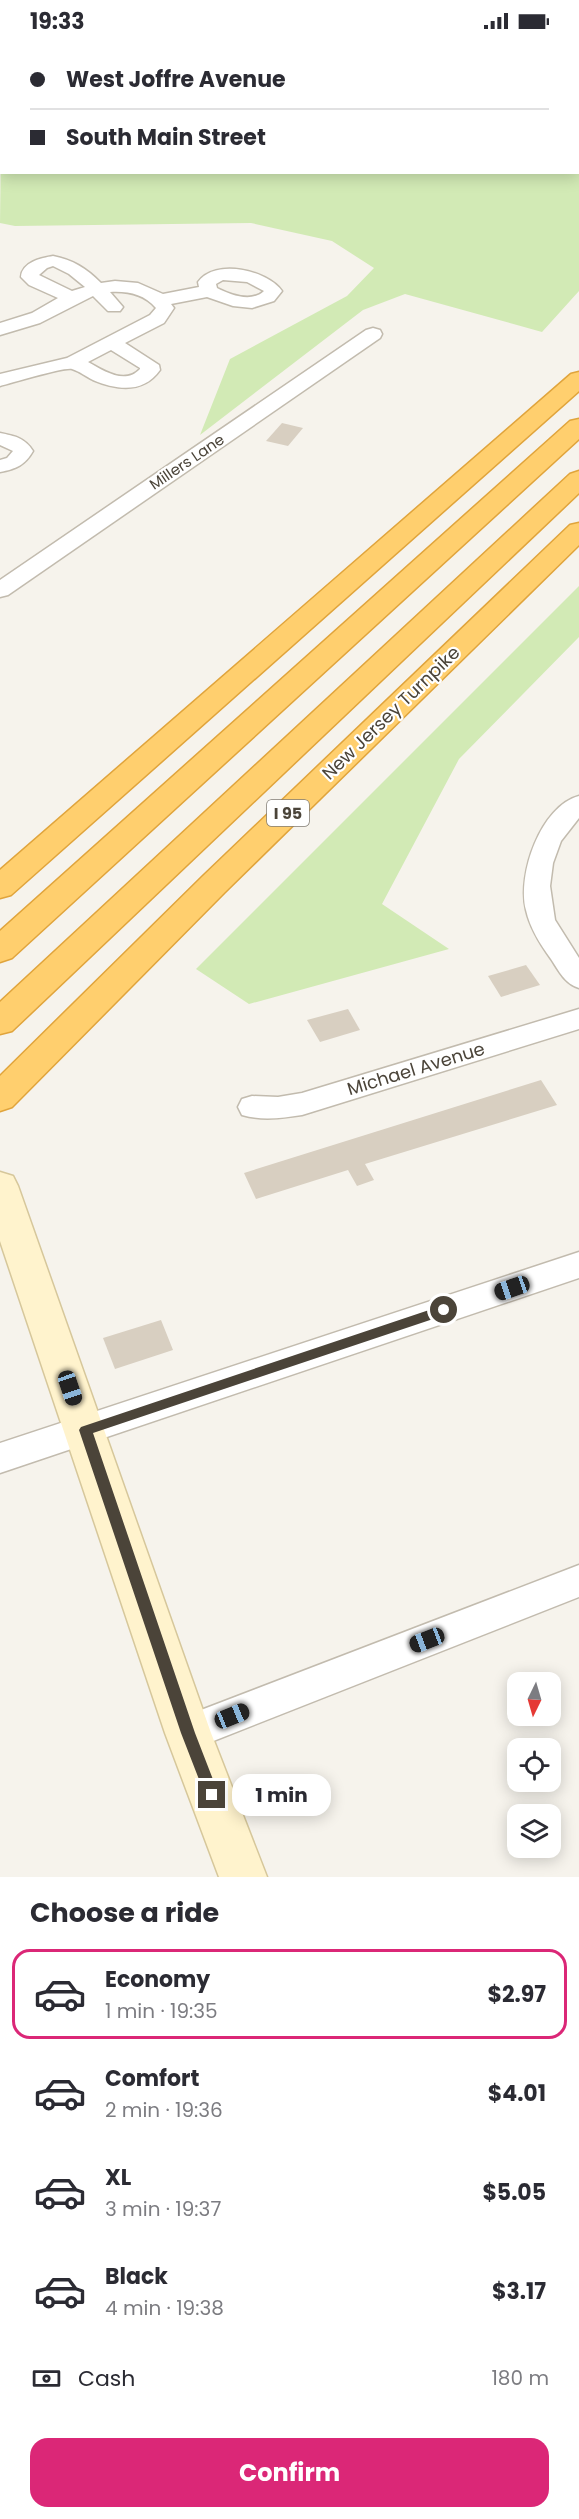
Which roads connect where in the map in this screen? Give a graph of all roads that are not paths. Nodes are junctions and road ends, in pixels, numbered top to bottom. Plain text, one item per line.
1 (96, 289) junction
2 (209, 291) dead end
3 (72, 298) junction
4 (161, 300) junction
5 (114, 307) dead end
6 (0, 329) edge
7 (373, 334) dead end
8 (111, 342) junction
9 (74, 362) junction
10 (579, 379) edge
11 (0, 380) edge
12 (579, 426) edge
13 (0, 439) edge
14 (0, 466) edge
15 (579, 479) edge
16 (579, 531) edge
17 (0, 590) edge
18 (579, 804) edge
19 (0, 887) edge
20 (0, 950) edge
21 (579, 978) edge
22 (579, 1019) edge
23 (0, 1022) edge
24 (0, 1098) edge
25 (252, 1107) dead end
26 (2, 1190) edge
27 (579, 1265) edge
28 (86, 1430) junction
29 (0, 1458) edge
30 (579, 1581) edge
31 (188, 1733) junction
32 (243, 1877) edge

1 - 3 street
1 - 3 street
1 - 4 street
1 - 5 street
2 - 4 street
3 - 6 street
4 - 8 street
7 - 17 street, Millers Lane
8 - 9 street
8 - 9 street
9 - 11 street
10 - 19 highway
12 - 20 highway
13 - 14 street
15 - 23 highway, I 95
16 - 24 highway, New Jersey Turnpike / I 95
18 - 21 street
22 - 25 street, Michael Avenue
26 - 28 street
27 - 28 street
28 - 29 street
28 - 31 street
30 - 31 street
31 - 32 street

